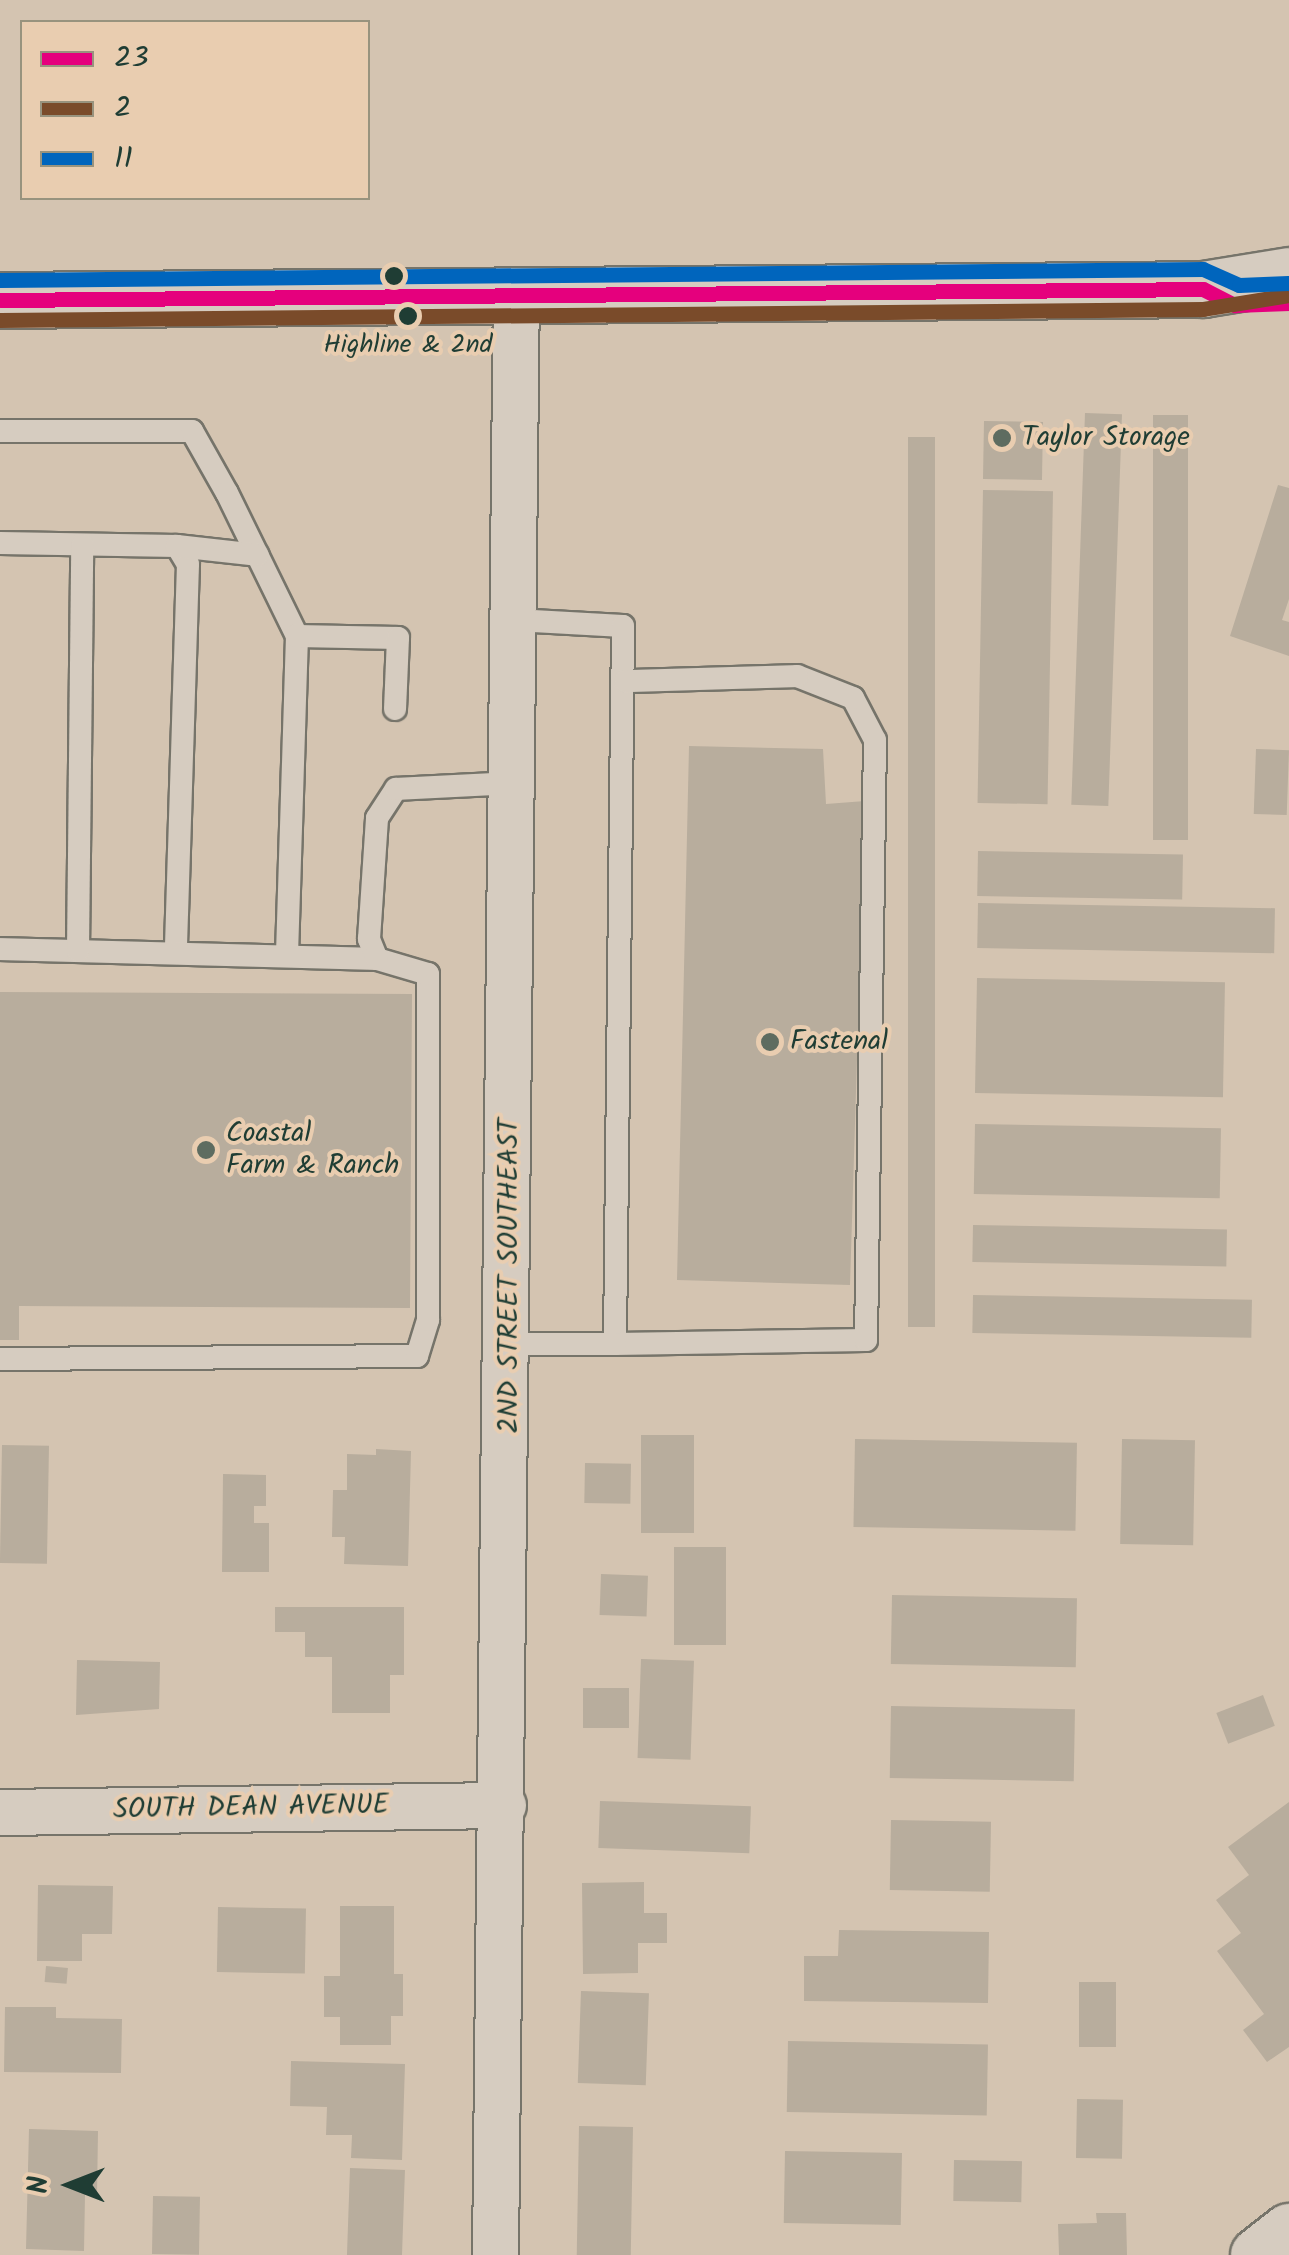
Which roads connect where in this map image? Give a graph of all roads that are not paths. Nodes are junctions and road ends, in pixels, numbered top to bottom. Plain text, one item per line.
1 (1289, 276) edge
2 (1203, 289) junction
3 (516, 296) junction
4 (0, 300) edge
5 (1289, 302) edge
6 (0, 431) edge
7 (0, 544) edge
8 (82, 544) junction
9 (177, 546) junction
10 (258, 555) junction
11 (514, 620) junction
12 (297, 636) junction
13 (624, 681) junction
14 (395, 709) dead end
15 (513, 783) junction
16 (0, 949) edge
17 (78, 951) junction
18 (176, 953) junction
19 (287, 956) junction
20 (378, 959) junction
21 (510, 1344) junction
22 (615, 1344) junction
23 (0, 1359) edge
24 (503, 1805) junction
25 (0, 1812) edge
26 (1289, 2231) edge
27 (495, 2255) edge
28 (1258, 2255) edge

1 - 2 street
2 - 3 street
2 - 5 street
3 - 4 street
3 - 11 street, 2ND STREET SOUTHEAST
6 - 10 lane
7 - 8 lane
8 - 9 lane
8 - 17 lane
9 - 10 lane
9 - 18 lane
10 - 12 lane
11 - 13 lane
11 - 15 street, 2ND STREET SOUTHEAST
12 - 14 lane
12 - 19 lane
13 - 22 lane
13 - 22 lane
15 - 20 lane
15 - 21 street, 2ND STREET SOUTHEAST
16 - 17 lane
17 - 18 lane
18 - 19 lane
19 - 20 lane
20 - 23 lane
21 - 22 lane
21 - 24 street, 2ND STREET SOUTHEAST
24 - 25 street, SOUTH DEAN AVENUE
24 - 27 street, 2ND STREET SOUTHEAST
26 - 28 street

